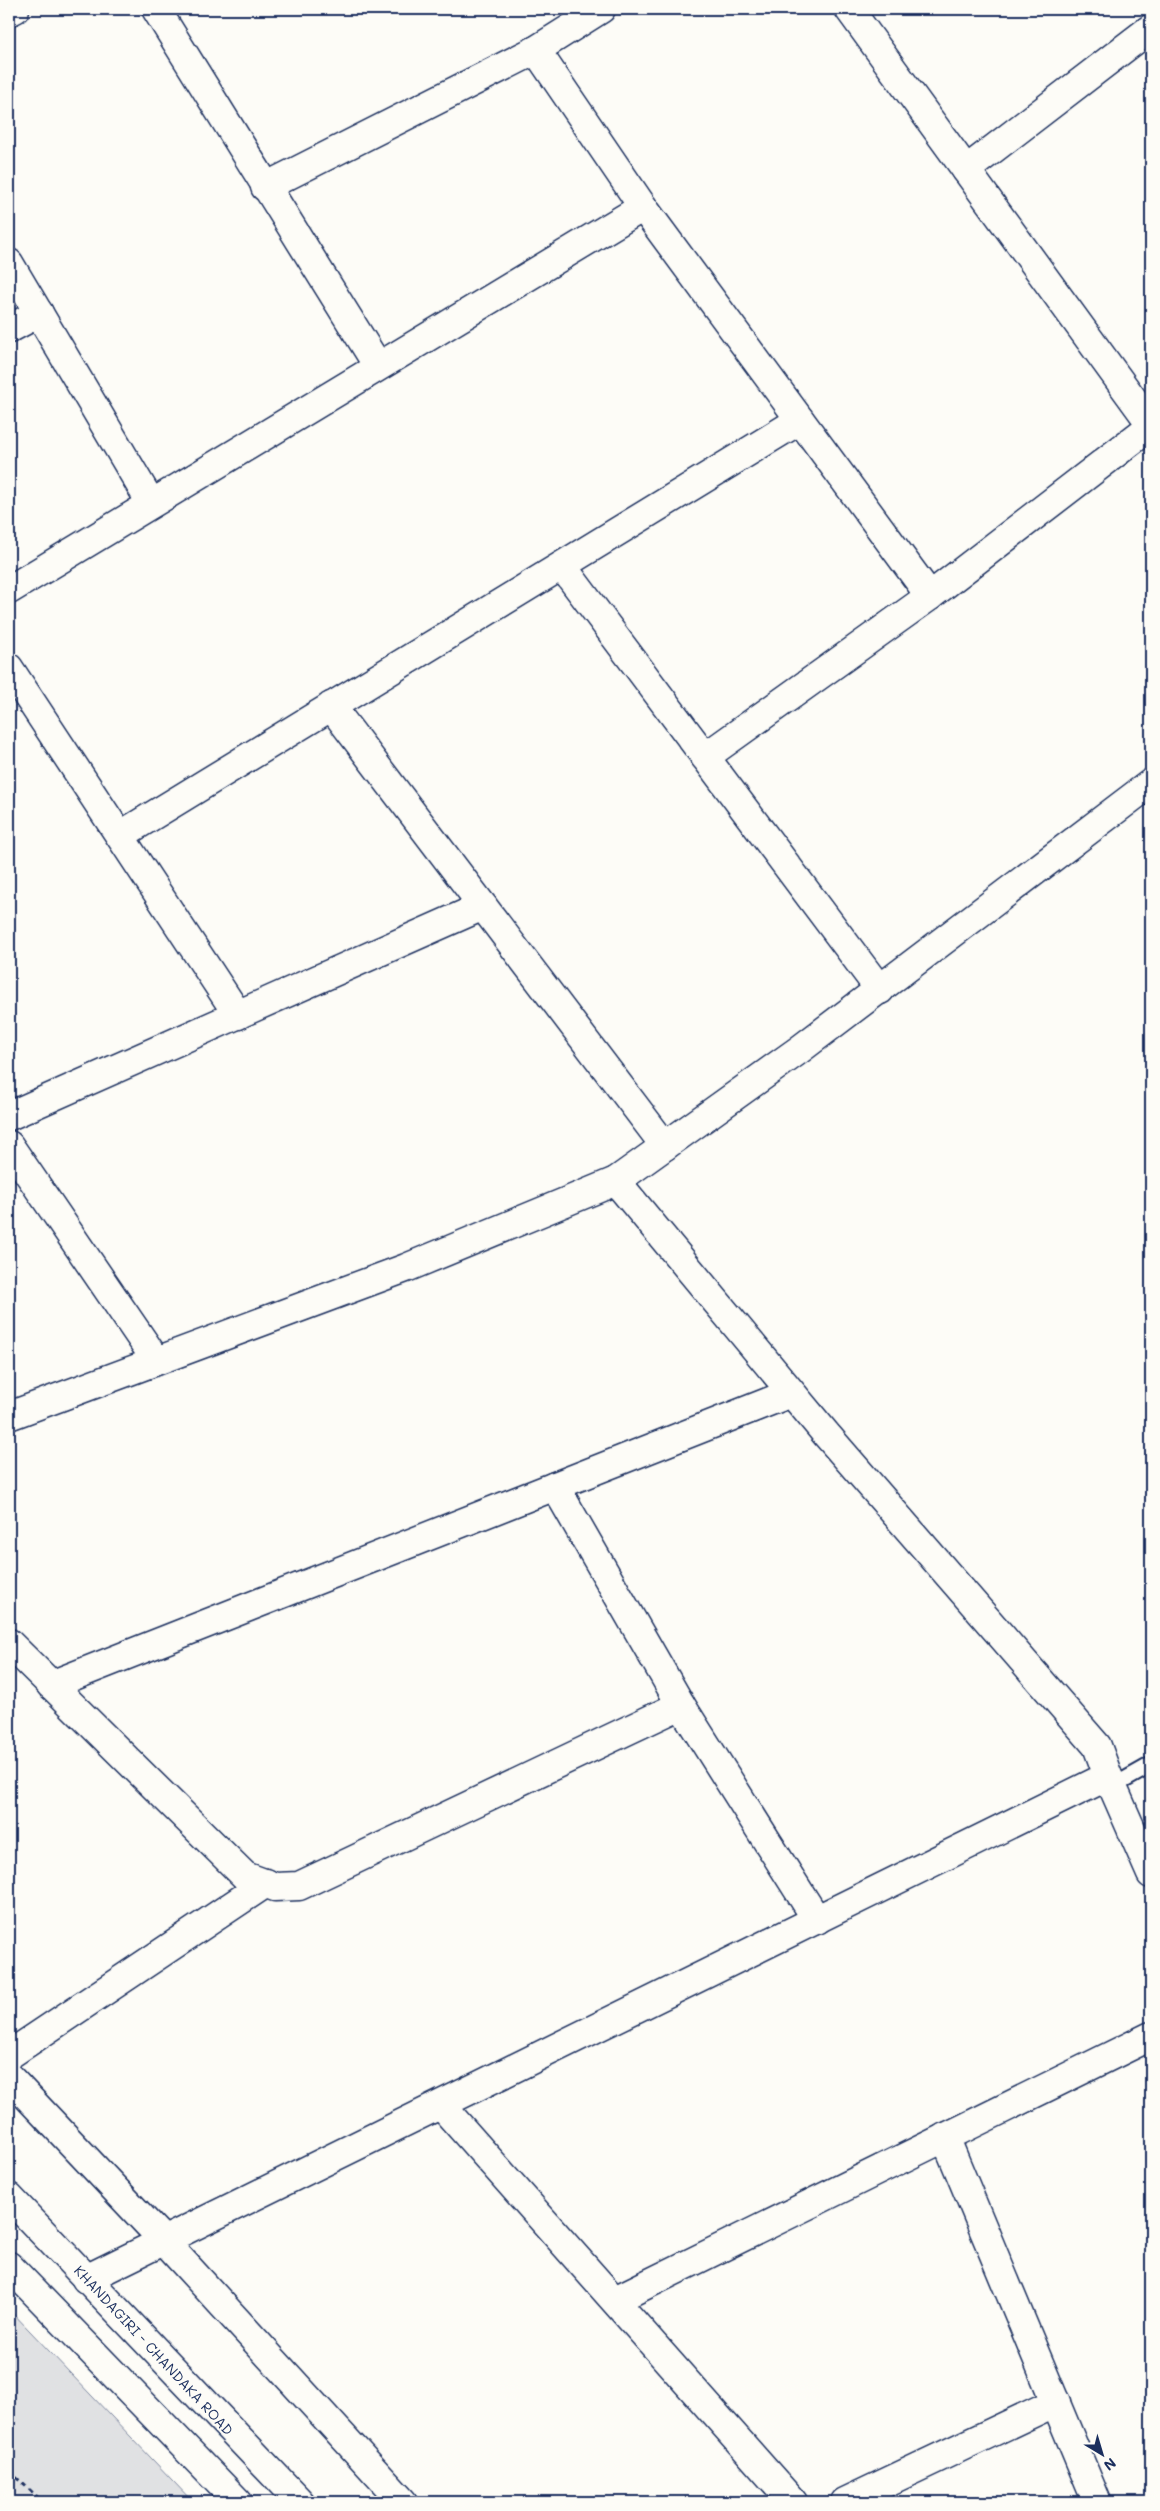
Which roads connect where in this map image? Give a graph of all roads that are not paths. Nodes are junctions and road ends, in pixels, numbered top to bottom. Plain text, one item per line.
1 (15, 9) edge
2 (156, 9) edge
3 (601, 9) edge
4 (849, 9) edge
5 (9, 12) edge
6 (1151, 28) edge
7 (536, 50) junction
8 (966, 170) junction
9 (265, 187) junction
10 (643, 207) junction
11 (9, 263) edge
12 (38, 313) junction
13 (9, 329) edge
14 (378, 366) junction
15 (800, 420) junction
16 (1151, 425) edge
17 (151, 503) junction
18 (562, 566) junction
19 (9, 590) edge
20 (930, 596) junction
21 (9, 668) edge
22 (331, 706) junction
23 (705, 757) junction
24 (1151, 783) edge
25 (121, 835) junction
26 (483, 906) junction
27 (880, 990) junction
28 (238, 1015) junction
29 (9, 1116) edge
30 (9, 1145) edge
31 (665, 1146) junction
32 (616, 1181) junction
33 (156, 1360) junction
34 (792, 1392) junction
35 (9, 1416) edge
36 (555, 1486) junction
37 (9, 1643) edge
38 (51, 1685) junction
39 (681, 1704) junction
40 (1151, 1765) edge
41 (1110, 1781) junction
42 (1151, 1874) edge
43 (266, 1883) junction
44 (817, 1920) junction
45 (1151, 2036) edge
46 (9, 2055) edge
47 (9, 2077) edge
48 (441, 2105) junction
49 (945, 2137) junction
50 (9, 2197) edge
51 (164, 2241) junction
52 (9, 2266) edge
53 (86, 2279) junction
54 (615, 2300) junction
55 (1056, 2402) junction
56 (238, 2502) edge
57 (300, 2502) edge
58 (403, 2502) edge
59 (793, 2502) edge
60 (845, 2502) edge
61 (1097, 2502) edge

1 - 5 street
2 - 9 street
3 - 7 street
4 - 8 street
6 - 8 street
7 - 9 street
7 - 10 street
8 - 16 street
9 - 14 street
10 - 14 street
10 - 15 street
11 - 12 street
12 - 13 street
12 - 17 street
14 - 17 street
15 - 18 street
15 - 20 street
16 - 20 street
17 - 19 street
18 - 22 street
18 - 23 street
20 - 23 street
21 - 25 street
22 - 25 street
22 - 26 street
23 - 27 street
24 - 27 street
25 - 28 street
26 - 28 street
26 - 31 street
27 - 31 street
28 - 29 street
30 - 33 street
31 - 32 street
32 - 33 street
32 - 34 street
33 - 35 street
34 - 36 street
34 - 41 street
36 - 38 street
36 - 39 street
37 - 38 street
38 - 43 street
39 - 43 street
39 - 44 street
40 - 41 lane
41 - 42 street
41 - 44 street
43 - 46 street
44 - 48 street
45 - 49 street
47 - 51 street
48 - 51 street
48 - 54 street
49 - 54 street
49 - 55 street
50 - 53 street, KHANDAGIRI - CHANDAKA ROAD
51 - 53 street
51 - 58 street
52 - 56 street
53 - 57 street, KHANDAGIRI - CHANDAKA ROAD
54 - 59 street
55 - 60 street
55 - 61 street

